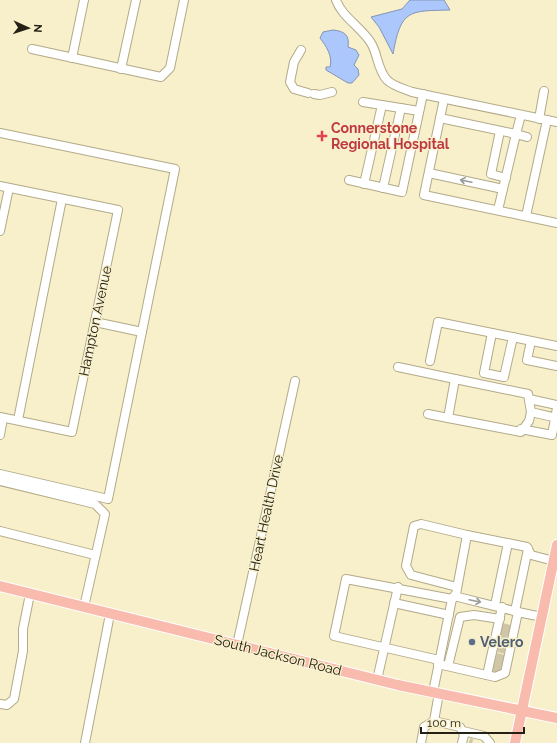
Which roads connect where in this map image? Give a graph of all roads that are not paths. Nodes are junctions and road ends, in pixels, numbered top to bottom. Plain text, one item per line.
1 (84, 0) edge
2 (136, 0) edge
3 (184, 0) edge
4 (336, 0) edge
5 (32, 49) dead end
6 (301, 50) dead end
7 (72, 58) junction
8 (121, 69) junction
9 (544, 91) dead end
10 (332, 92) dead end
11 (423, 94) junction
12 (444, 99) junction
13 (363, 102) dead end
14 (382, 105) junction
15 (401, 108) junction
16 (419, 111) junction
17 (520, 115) junction
18 (440, 118) junction
19 (543, 119) junction
20 (557, 122) edge
21 (500, 131) junction
22 (0, 133) edge
23 (516, 134) junction
24 (527, 137) dead end
25 (429, 173) junction
26 (506, 178) junction
27 (348, 180) dead end
28 (364, 184) junction
29 (0, 186) edge
30 (9, 188) junction
31 (383, 188) junction
32 (503, 189) junction
33 (62, 199) junction
34 (498, 210) junction
35 (526, 216) junction
36 (557, 222) edge
37 (0, 231) edge
38 (95, 322) junction
39 (142, 332) junction
40 (492, 333) junction
41 (512, 337) junction
42 (531, 341) junction
43 (557, 346) edge
44 (430, 361) dead end
45 (557, 366) edge
46 (398, 367) dead end
47 (455, 379) junction
48 (295, 381) dead end
49 (529, 400) junction
50 (557, 406) edge
51 (531, 412) junction
52 (428, 414) dead end
53 (2, 417) edge
54 (448, 418) junction
55 (556, 418) edge
56 (18, 420) junction
57 (522, 429) junction
58 (0, 435) edge
59 (0, 474) edge
60 (0, 480) edge
61 (0, 531) edge
62 (467, 534) junction
63 (508, 543) junction
64 (557, 544) edge
65 (528, 549) junction
66 (95, 555) junction
67 (554, 561) junction
68 (433, 581) junction
69 (0, 586) edge
70 (398, 587) junction
71 (457, 587) junction
72 (30, 594) junction
73 (430, 594) junction
74 (453, 598) junction
75 (394, 603) junction
76 (499, 606) junction
77 (84, 607) junction
78 (516, 611) junction
79 (110, 614) junction
80 (449, 615) junction
81 (542, 617) junction
82 (504, 637) junction
83 (237, 645) junction
84 (384, 647) junction
85 (439, 662) junction
86 (448, 666) junction
87 (497, 666) junction
88 (377, 680) junction
89 (436, 693) junction
90 (0, 704) edge
91 (522, 711) junction
92 (557, 718) edge
93 (434, 721) junction
94 (463, 731) junction
95 (465, 742) edge
96 (85, 743) edge
97 (421, 743) edge
98 (490, 743) edge
99 (515, 743) edge

1 - 7 street
2 - 8 street
3 - 8 street
4 - 11 street
5 - 7 street
6 - 10 street
7 - 8 street
9 - 19 street
11 - 12 street
11 - 16 street
12 - 17 street
12 - 18 street
13 - 14 street
14 - 15 street
14 - 28 street
15 - 16 street
15 - 31 street
16 - 31 street
17 - 19 street
17 - 23 street
18 - 21 street
18 - 25 street
19 - 20 street
19 - 35 street
21 - 23 street
21 - 26 street
22 - 39 street
23 - 24 street
23 - 26 street
32 -> 25 street
25 - 34 street
26 - 32 street
27 - 28 street
28 - 31 street
29 - 30 street
30 - 33 street
30 - 37 street
32 - 34 street
33 - 38 street, Hampton Avenue
33 - 56 street
34 - 35 street
35 - 36 street
38 - 39 street
38 - 56 street, Hampton Avenue
39 - 59 street
40 - 41 street
40 - 41 street
40 - 44 street
41 - 42 street
42 - 43 street
42 - 45 street
46 - 47 street
47 - 49 street
47 - 54 street
48 - 83 street, Heart Health Drive
49 - 50 street
49 - 51 street
50 - 55 street
51 - 55 street
51 - 57 street
52 - 54 street
53 - 56 street
53 - 58 street
54 - 57 street
55 - 57 street
60 - 66 street
61 - 66 street
62 - 63 street
62 - 68 street
62 - 71 street
63 - 65 street
63 - 76 street
64 - 67 main road
65 - 67 street
65 - 78 street
66 - 77 street
67 - 81 main road
68 - 71 street
68 - 73 street
69 - 72 main road, South Jackson Road
70 - 73 street
70 - 75 street
70 - 84 street
71 - 74 street
72 - 77 main road, South Jackson Road
72 - 90 street
73 - 74 street
74 -> 76 street
74 - 80 street
75 - 80 street
75 - 84 street
76 - 78 street
76 - 82 street
77 - 79 main road, South Jackson Road
78 - 81 street
78 - 82 street
79 - 83 main road, South Jackson Road
79 - 96 street
80 - 85 street
81 - 91 main road
82 - 86 street
82 - 87 street
82 - 87 street
83 - 88 main road, South Jackson Road
84 - 85 street
84 - 88 street
85 - 86 street
85 - 89 street
86 - 87 street
88 - 89 main road, South Jackson Road
89 - 91 main road, South Jackson Road
89 - 93 street
91 - 92 main road, South Jackson Road
91 - 99 main road
93 - 94 street
93 - 97 street
94 - 95 street
94 - 98 street

